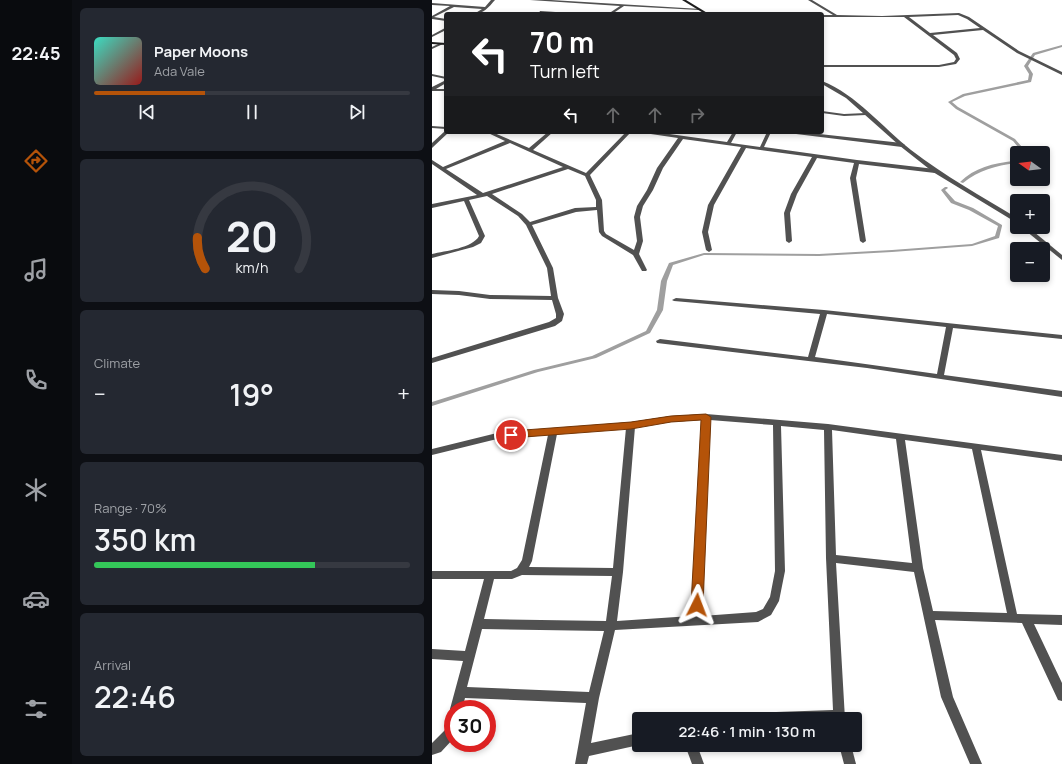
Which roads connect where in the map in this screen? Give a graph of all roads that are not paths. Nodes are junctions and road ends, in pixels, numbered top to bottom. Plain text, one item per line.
1 (493, 0) edge
2 (532, 0) edge
3 (684, 0) edge
4 (810, 0) edge
5 (555, 1) edge
6 (433, 2) edge
7 (454, 5) junction
8 (550, 5) dead end
9 (623, 5) junction
10 (486, 8) junction
11 (545, 9) dead end
12 (699, 10) junction
13 (479, 12) edge
14 (540, 12) edge
15 (613, 12) edge
16 (703, 12) edge
17 (824, 16) edge
18 (836, 16) junction
19 (905, 16) junction
20 (432, 17) edge
21 (444, 20) edge
22 (983, 29) junction
23 (444, 30) edge
24 (928, 34) junction
25 (432, 36) edge
26 (432, 43) edge
27 (440, 44) junction
28 (444, 44) edge
29 (432, 48) edge
30 (824, 66) edge
31 (1062, 74) edge
32 (432, 75) edge
33 (444, 78) edge
34 (444, 82) edge
35 (824, 83) edge
36 (432, 89) edge
37 (444, 90) edge
38 (824, 112) edge
39 (866, 114) junction
40 (432, 127) edge
41 (444, 128) edge
42 (445, 134) edge
43 (494, 134) edge
44 (549, 134) edge
45 (627, 134) edge
46 (660, 134) edge
47 (734, 134) edge
48 (768, 134) edge
49 (806, 134) edge
50 (682, 137) junction
51 (508, 142) junction
52 (728, 144) junction
53 (902, 145) junction
54 (432, 146) edge
55 (744, 146) junction
56 (762, 149) junction
57 (530, 150) junction
58 (815, 156) junction
59 (432, 162) edge
60 (857, 162) junction
61 (568, 167) junction
62 (432, 168) edge
63 (440, 168) junction
64 (935, 172) junction
65 (587, 175) junction
66 (485, 195) junction
67 (466, 200) junction
68 (432, 206) edge
69 (600, 208) junction
70 (1010, 217) edge
71 (529, 224) junction
72 (1033, 234) edge
73 (789, 241) dead end
74 (864, 241) dead end
75 (709, 250) dead end
76 (636, 254) junction
77 (432, 256) edge
78 (1062, 258) edge
79 (644, 270) dead end
80 (432, 292) edge
81 (555, 298) junction
82 (676, 300) dead end
83 (824, 312) junction
84 (950, 325) junction
85 (1062, 337) edge
86 (660, 341) dead end
87 (811, 359) junction
88 (432, 361) edge
89 (940, 377) junction
90 (1062, 394) edge
91 (706, 417) junction
92 (777, 422) junction
93 (631, 425) junction
94 (828, 427) junction
95 (553, 431) junction
96 (900, 437) junction
97 (976, 447) junction
98 (432, 452) edge
99 (1062, 458) edge
100 (832, 558) junction
101 (918, 568) junction
102 (521, 571) junction
103 (618, 572) junction
104 (432, 575) edge
105 (490, 575) junction
106 (928, 614) junction
107 (1013, 618) junction
108 (1026, 618) junction
109 (1062, 620) edge
110 (696, 621) junction
111 (477, 624) junction
112 (611, 626) junction
113 (432, 654) edge
114 (469, 656) junction
115 (460, 692) junction
116 (1062, 696) edge
117 (593, 698) junction
118 (458, 700) edge
119 (838, 712) edge
120 (444, 740) edge
121 (632, 740) edge
122 (432, 749) edge
123 (583, 751) junction
124 (694, 752) edge
125 (847, 752) edge
126 (581, 764) edge
127 (698, 764) edge
128 (850, 764) edge
129 (976, 764) edge

1 - 10 street
2 - 5 street
3 - 12 main road
4 - 18 street
5 - 8 street
5 - 9 street
6 - 7 street
7 - 10 street
7 - 20 street
9 - 12 street
9 - 15 street
10 - 13 street
11 - 14 street
12 - 16 main road
17 - 18 street
18 - 19 street
19 - 22 street
19 - 24 street
20 - 21 street
22 - 24 street
22 - 31 street
23 - 25 street
24 - 30 street
26 - 27 main road
27 - 28 main road
27 - 29 street
32 - 33 street
34 - 36 street
35 - 39 street
36 - 37 street
38 - 39 street
39 - 53 street
40 - 41 street
42 - 54 street
43 - 51 street
44 - 57 street
45 - 65 street
46 - 50 street
47 - 52 street
48 - 56 street
49 - 53 street
50 - 52 street
50 - 76 street
51 - 57 street
51 - 63 street
52 - 55 street
53 - 64 street
55 - 56 street
55 - 75 street
56 - 58 street
57 - 61 street
58 - 60 street
58 - 73 street
59 - 63 street
60 - 64 street
60 - 74 street
61 - 65 street
61 - 66 street
62 - 63 street
63 - 66 street
64 - 70 street
65 - 69 street
66 - 67 street
66 - 71 street
67 - 68 street
67 - 77 street
69 - 71 street
69 - 76 street
71 - 81 street
72 - 78 street
76 - 79 street
80 - 81 street
81 - 88 street
82 - 83 street
83 - 84 street
83 - 87 street
84 - 85 street
84 - 89 street
86 - 87 street
87 - 89 street
89 - 90 street
91 - 92 street
91 - 93 street
91 - 110 street
92 - 94 street
92 - 110 street
93 - 95 street
93 - 103 street
94 - 96 street
94 - 100 street
95 - 98 street
95 - 102 street
96 - 97 street
96 - 101 street
97 - 99 street
97 - 107 street
100 - 101 street
100 - 119 street
101 - 106 street
102 - 103 street
102 - 105 street
103 - 112 street
104 - 105 street
105 - 111 street
106 - 107 street
106 - 129 street
107 - 108 street
108 - 109 street
108 - 116 street
110 - 112 street
111 - 112 street
111 - 114 street
112 - 117 street
113 - 114 street
114 - 115 street
115 - 117 street
115 - 118 street
117 - 123 street
120 - 122 street
121 - 123 street
123 - 126 street
124 - 127 street
125 - 128 street

